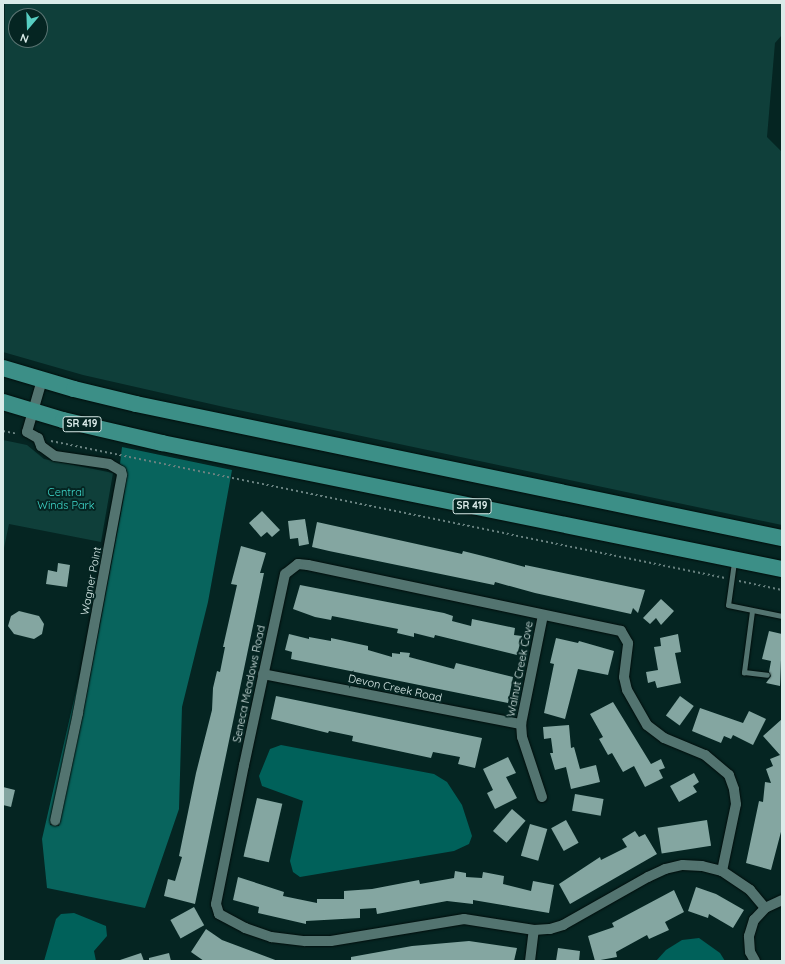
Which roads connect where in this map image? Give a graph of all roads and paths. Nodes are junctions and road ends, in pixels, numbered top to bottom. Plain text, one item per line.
1 (3, 368) edge
2 (42, 380) junction
3 (3, 402) edge
4 (33, 412) junction
5 (3, 430) edge
6 (38, 438) junction
7 (782, 538) edge
8 (734, 559) junction
9 (782, 569) edge
10 (721, 578) dead end
11 (736, 580) dead end
12 (782, 590) edge
13 (752, 611) junction
14 (543, 614) junction
15 (782, 616) edge
16 (263, 674) junction
17 (767, 675) dead end
18 (521, 724) junction
19 (542, 797) dead end
20 (55, 821) dead end
21 (722, 871) junction
22 (782, 900) edge
23 (765, 908) junction
24 (534, 930) junction
25 (530, 961) edge
26 (755, 961) edge

1 - 2 main road
2 - 4 street
2 - 7 main road
3 - 4 main road, SR 419
4 - 6 street, Wagner Point
4 - 8 main road, SR 419
5 - 6 path
6 - 10 path
6 - 20 street, Wagner Point
8 - 9 main road, SR 419
8 - 13 lane
11 - 12 path
13 - 15 lane
13 - 17 lane
14 - 16 street, Seneca Meadows Road
14 - 18 street, Walnut Creek Cove
14 - 21 street, Seneca Meadows Road
16 - 18 street, Devon Creek Road
16 - 24 street, Seneca Meadows Road
18 - 19 street, Walnut Creek Cove
21 - 23 street, Seneca Meadows Road
21 - 24 street, Seneca Meadows Road
22 - 23 street
23 - 26 street
24 - 25 street

